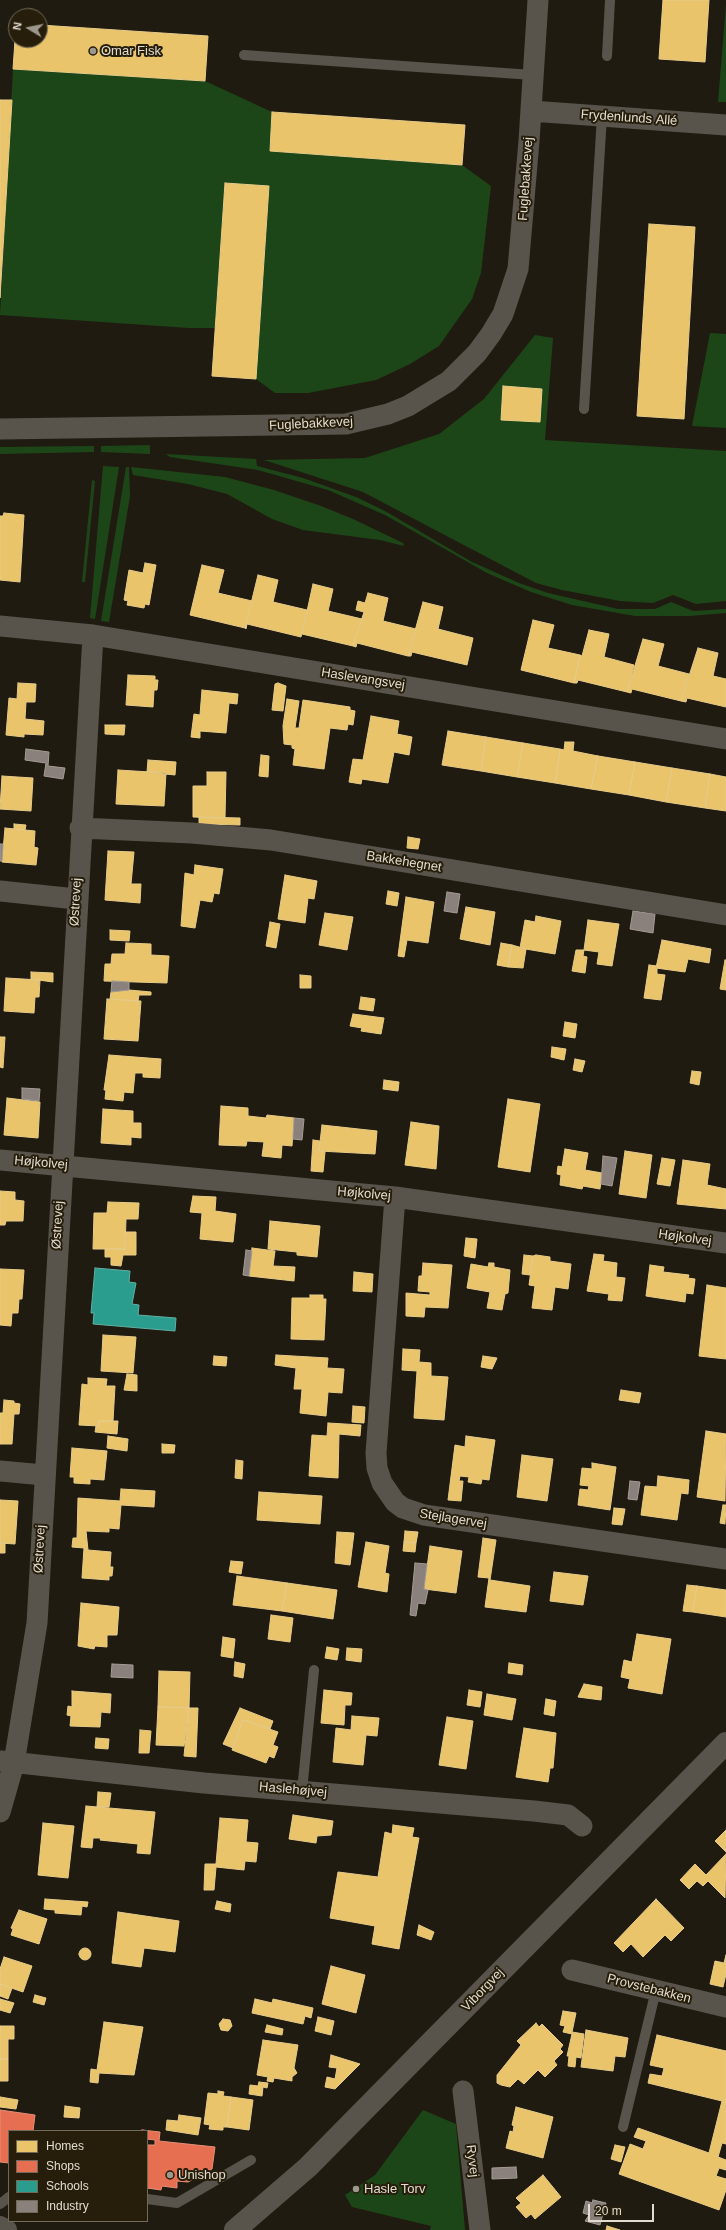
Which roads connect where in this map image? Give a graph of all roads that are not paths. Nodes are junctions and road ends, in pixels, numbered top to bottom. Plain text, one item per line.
1 (538, 0) edge
2 (610, 0) edge
3 (244, 54) dead end
4 (607, 56) dead end
5 (533, 75) junction
6 (531, 111) junction
7 (602, 116) junction
8 (726, 125) edge
9 (584, 409) dead end
10 (0, 429) edge
11 (0, 626) edge
12 (93, 635) junction
13 (726, 739) edge
14 (80, 828) junction
15 (0, 891) edge
16 (76, 899) junction
17 (726, 915) edge
18 (0, 1160) edge
19 (62, 1165) junction
20 (394, 1196) junction
21 (726, 1243) edge
22 (0, 1471) edge
23 (44, 1475) junction
24 (726, 1559) edge
25 (314, 1670) dead end
26 (726, 1742) edge
27 (7, 1762) edge
28 (302, 1791) junction
29 (0, 1812) edge
30 (582, 1826) dead end
31 (572, 1970) dead end
32 (656, 1990) junction
33 (726, 2007) edge
34 (463, 2091) dead end
35 (623, 2127) dead end
36 (251, 2160) dead end
37 (8, 2198) edge
38 (148, 2198) edge
39 (0, 2204) edge
40 (0, 2227) edge
41 (6, 2230) edge
42 (235, 2230) edge
43 (480, 2230) edge

1 - 5 street, Fuglebakkevej
2 - 4 lane
3 - 5 lane
5 - 6 street, Fuglebakkevej
6 - 7 street, Frydenlunds Allé
6 - 10 street, Fuglebakkevej
7 - 8 street, Frydenlunds Allé
7 - 9 lane
11 - 12 street, Haslevangsvej
12 - 13 street, Haslevangsvej
12 - 14 street, Østrevej
14 - 16 street, Østrevej
14 - 17 street, Bakkehegnet
15 - 16 street
16 - 19 street, Østrevej
18 - 19 street, Højkolvej
19 - 20 street, Højkolvej
19 - 23 street, Østrevej
20 - 21 street, Højkolvej
20 - 24 street, Stejlagervej
22 - 23 street
23 - 27 street, Østrevej
25 - 28 lane
26 - 42 street, Viborgvej
27 - 28 street, Haslehøjvej
27 - 29 street, Østrevej
28 - 30 street, Haslehøjvej
31 - 32 street, Provstebakken
32 - 33 street, Provstebakken
32 - 35 lane
34 - 43 street, Ryvej
36 - 38 lane
37 - 39 lane
40 - 41 street

